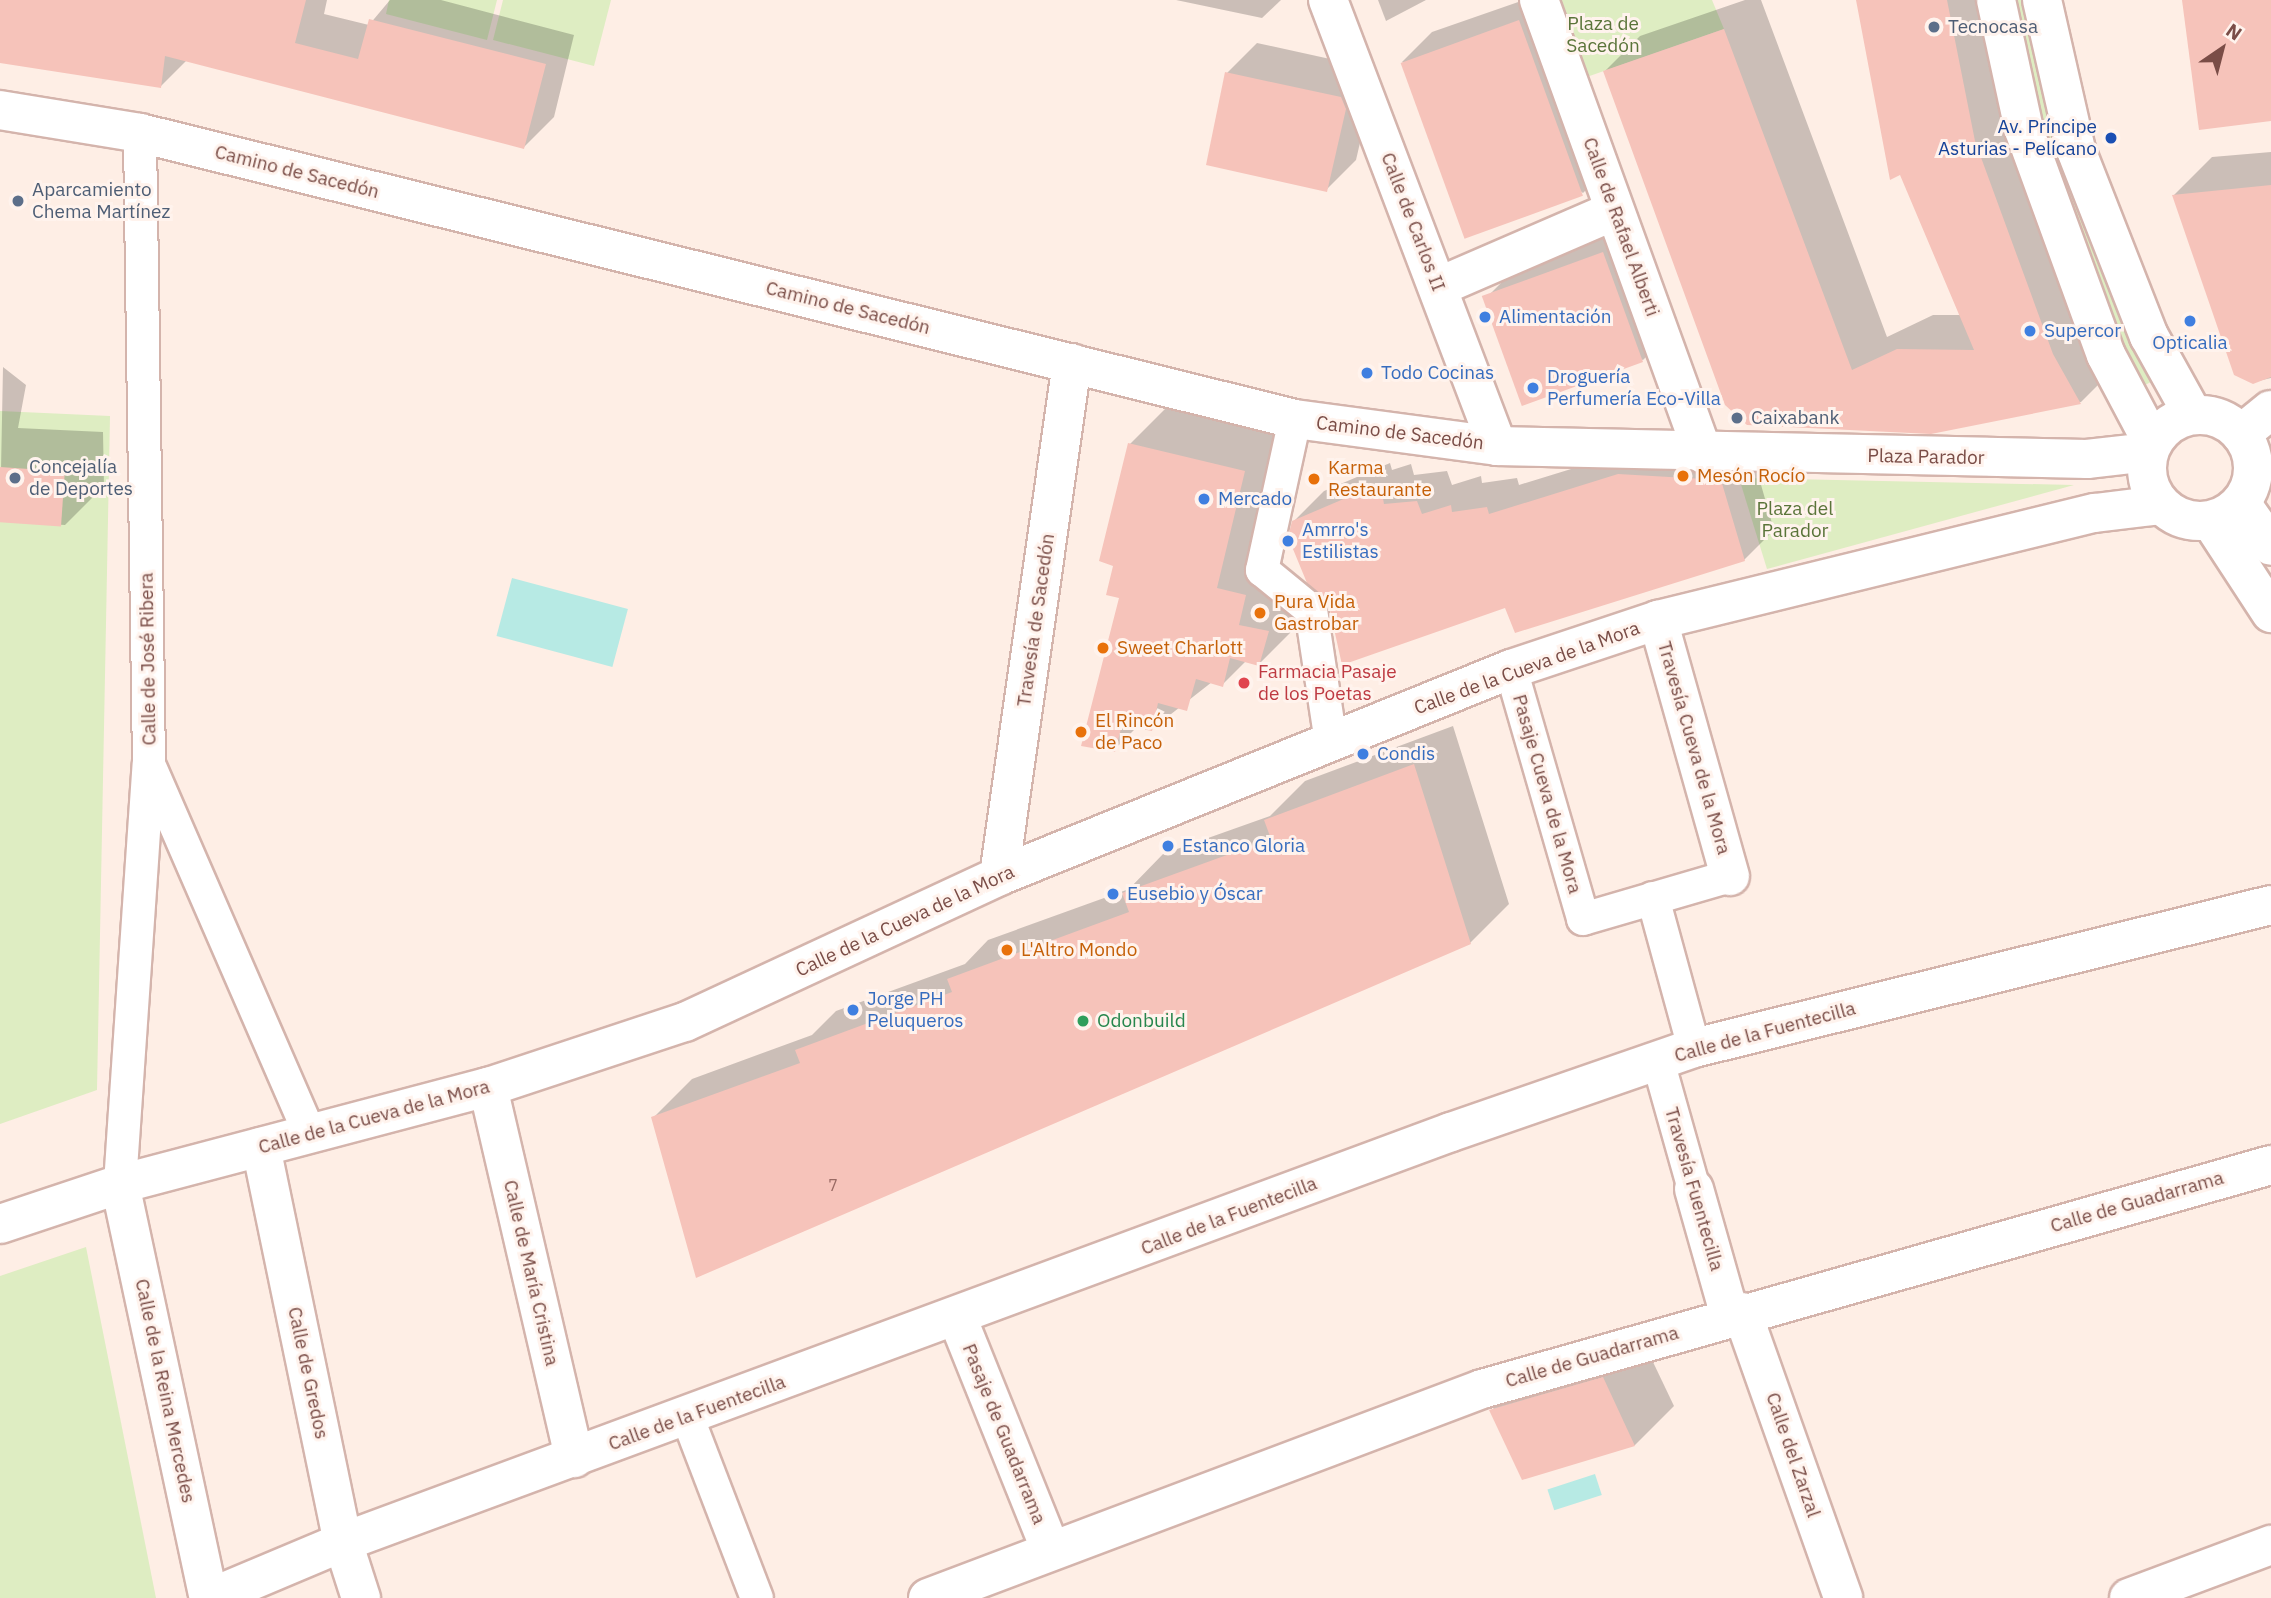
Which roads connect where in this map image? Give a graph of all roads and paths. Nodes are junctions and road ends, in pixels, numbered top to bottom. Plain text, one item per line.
1 (1328, 0) edge
2 (1539, 0) edge
3 (1996, 0) edge
4 (2042, 0) edge
5 (0, 110) edge
6 (140, 133) junction
7 (1614, 211) junction
8 (1438, 286) junction
9 (1072, 363) junction
10 (2271, 410) edge
11 (2193, 415) junction
12 (1295, 419) junction
13 (2241, 434) junction
14 (1497, 446) junction
15 (2150, 447) junction
16 (1703, 454) junction
17 (2161, 505) junction
18 (2242, 510) edge
19 (2271, 546) edge
20 (2271, 613) edge
21 (1658, 620) junction
22 (1511, 669) junction
23 (1331, 743) junction
24 (149, 764) junction
25 (999, 876) junction
26 (1730, 876) joint
27 (1653, 898) junction
28 (2271, 905) edge
29 (1694, 1048) junction
30 (1658, 1061) junction
31 (488, 1087) junction
32 (310, 1134) junction
33 (261, 1147) junction
34 (2271, 1165) edge
35 (120, 1184) junction
36 (1694, 1189) joint
37 (0, 1224) edge
38 (1736, 1314) junction
39 (957, 1317) junction
40 (687, 1416) junction
41 (574, 1458) junction
42 (342, 1542) junction
43 (2271, 1545) edge
44 (1051, 1551) junction
45 (2181, 1588) edge
46 (209, 1598) edge
47 (362, 1598) edge
48 (757, 1598) edge
49 (928, 1598) edge
50 (1843, 1598) edge
51 (2129, 1598) edge

1 - 8 street, Calle de Carlos II
2 - 7 street, Calle de Rafael Alberti
3 - 15 street
4 - 11 street
5 - 6 street, Camino de Sacedón
6 - 9 street, Camino de Sacedón
6 - 24 street, Calle de José Ribera
7 - 8 street
7 - 16 street, Calle de Rafael Alberti
8 - 14 street, Calle de Carlos II
9 - 12 street, Camino de Sacedón
9 - 25 street, Travesía de Sacedón
10 - 13 street
11 - 13 street
11 - 15 street
12 - 14 street, Camino de Sacedón
12 - 23 street
13 - 18 street
14 - 16 street, Camino de Sacedón
15 - 16 street, Plaza Parador
15 - 17 street
17 - 18 street
17 - 21 street, Calle de la Cueva de la Mora
18 - 19 street
18 - 20 street
21 - 22 street, Calle de la Cueva de la Mora
21 - 26 street, Travesía Cueva de la Mora
22 - 23 street, Calle de la Cueva de la Mora
22 - 27 street, Pasaje Cueva de la Mora
23 - 25 street, Calle de la Cueva de la Mora
24 - 32 street
24 - 35 street, Calle de José Ribera
25 - 31 street, Calle de la Cueva de la Mora
26 - 27 street
27 - 29 street
28 - 29 street, Calle de la Fuentecilla
29 - 30 street, Calle de la Fuentecilla
30 - 36 street, Travesía Fuentecilla
30 - 39 street, Calle de la Fuentecilla
31 - 32 street, Calle de la Cueva de la Mora
31 - 41 street, Calle de María Cristina
32 - 33 street, Calle de la Cueva de la Mora
33 - 35 street, Calle de la Cueva de la Mora
33 - 42 street, Calle de Gredos
34 - 38 street, Calle de Guadarrama
35 - 37 street, Calle de la Cueva de la Mora
35 - 46 street, Calle de la Reina Mercedes
36 - 38 street, Travesía Fuentecilla
38 - 44 street, Calle de Guadarrama
38 - 50 street, Calle del Zarzal
39 - 40 street, Calle de la Fuentecilla
39 - 44 street, Pasaje de Guadarrama
40 - 41 street, Calle de la Fuentecilla
40 - 48 street
41 - 42 street, Calle de la Fuentecilla
42 - 46 street, Calle de la Fuentecilla
42 - 47 street, Calle de Gredos
43 - 45 street
44 - 49 street, Calle de Guadarrama
45 - 51 street

